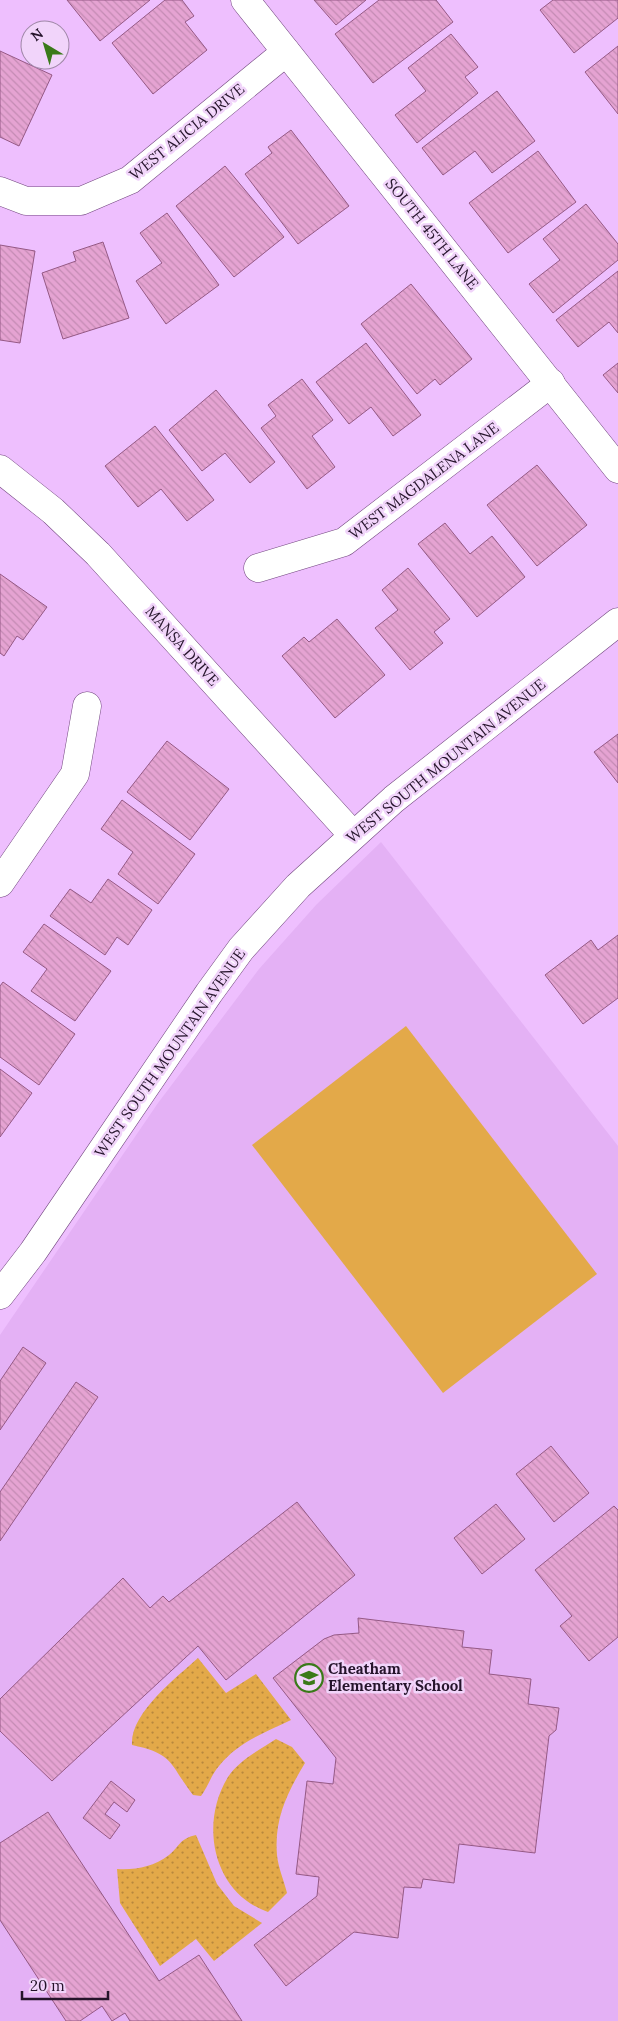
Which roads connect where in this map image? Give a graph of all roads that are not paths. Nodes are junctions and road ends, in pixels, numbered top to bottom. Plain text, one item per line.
1 (245, 0) edge
2 (286, 52) junction
3 (0, 192) edge
4 (551, 383) junction
5 (0, 469) edge
6 (618, 469) edge
7 (258, 568) dead end
8 (618, 622) edge
9 (87, 706) dead end
10 (352, 835) junction
11 (0, 883) edge
12 (2, 1290) edge

1 - 2 street, SOUTH 45TH LANE
2 - 3 street, WEST ALICIA DRIVE
2 - 4 street, SOUTH 45TH LANE
4 - 6 street, SOUTH 45TH LANE
4 - 7 street, WEST MAGDALENA LANE
5 - 10 street, MANSA DRIVE
8 - 10 street, WEST SOUTH MOUNTAIN AVENUE
9 - 11 street
10 - 12 street, WEST SOUTH MOUNTAIN AVENUE

